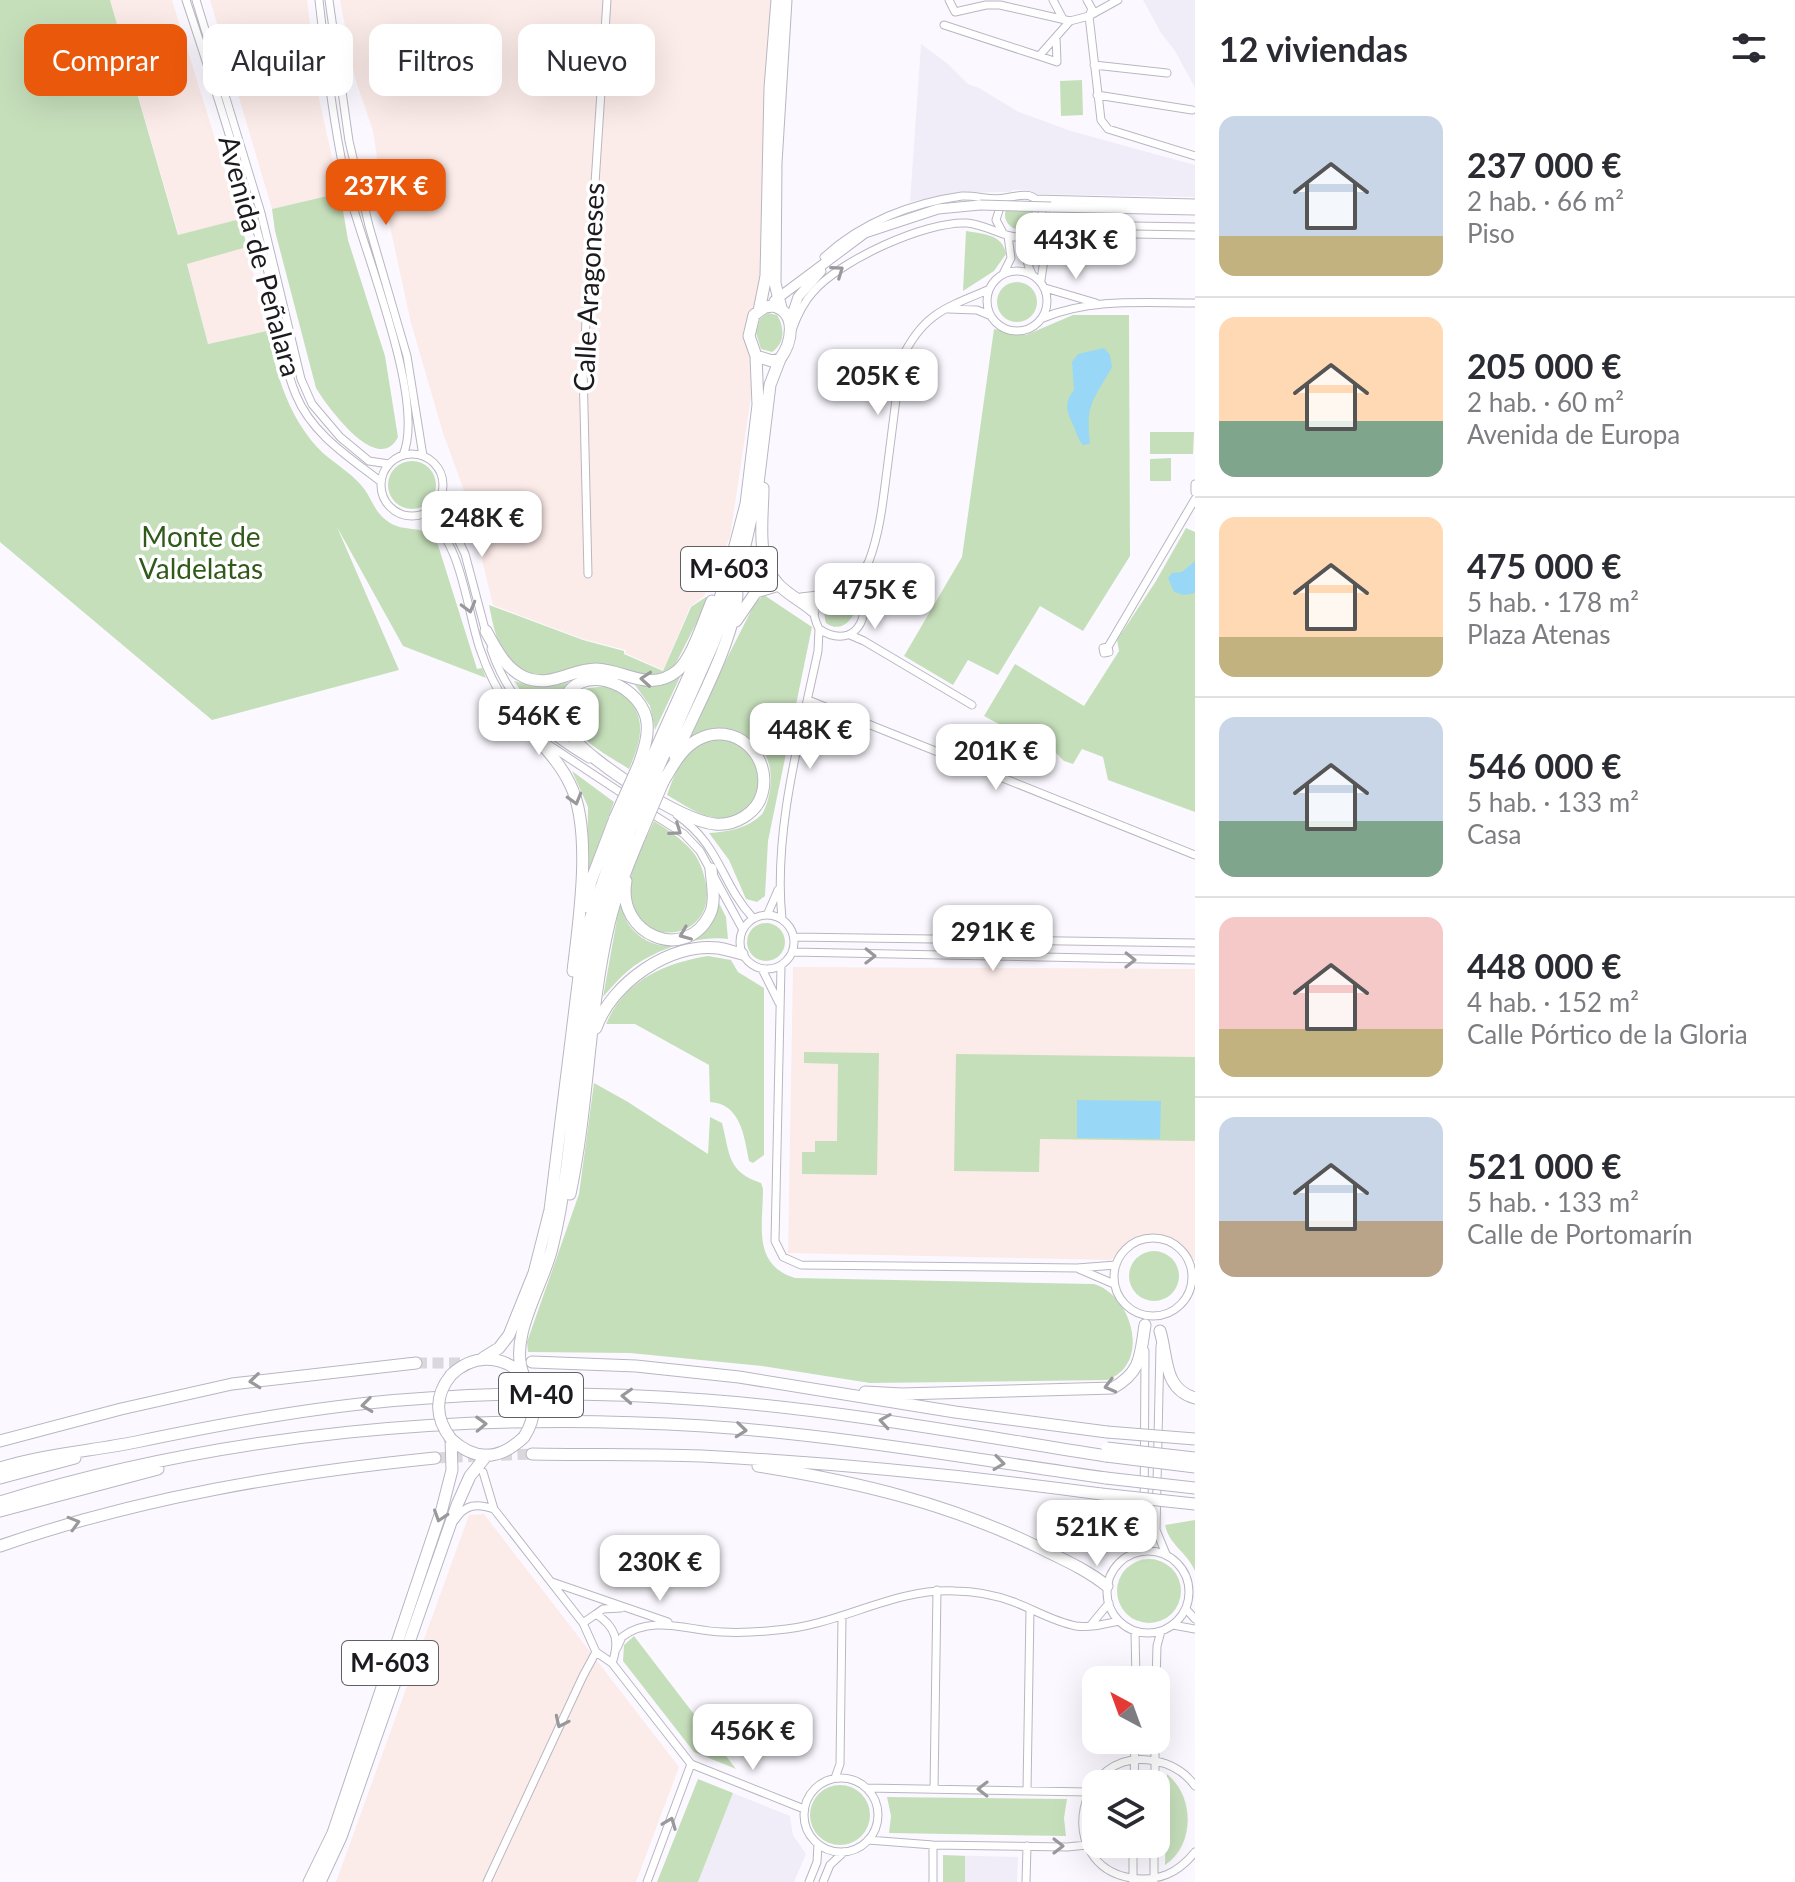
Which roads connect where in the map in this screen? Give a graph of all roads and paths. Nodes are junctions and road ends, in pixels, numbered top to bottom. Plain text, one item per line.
1 (186, 0) edge
2 (196, 0) edge
3 (319, 0) edge
4 (329, 0) edge
5 (607, 0) edge
6 (777, 0) edge
7 (786, 0) edge
8 (949, 0) edge
9 (1018, 0) edge
10 (1053, 0) edge
11 (1087, 0) edge
12 (1118, 0) edge
13 (984, 2) edge
14 (968, 10) junction
15 (1024, 11) junction
16 (1089, 16) junction
17 (1066, 20) junction
18 (944, 25) dead end
19 (962, 30) junction
20 (1056, 37) junction
21 (1039, 56) junction
22 (1094, 65) junction
23 (1167, 73) dead end
24 (1097, 95) junction
25 (1192, 110) dead end
26 (1195, 156) edge
27 (1004, 199) junction
28 (1035, 199) junction
29 (1195, 203) edge
30 (1195, 211) edge
31 (890, 224) junction
32 (1195, 227) edge
33 (1005, 234) junction
34 (1034, 234) junction
35 (1195, 235) edge
36 (828, 256) junction
37 (1003, 274) junction
38 (1032, 274) junction
39 (1043, 284) junction
40 (988, 290) junction
41 (780, 303) junction
42 (1195, 303) edge
43 (1098, 304) junction
44 (762, 309) junction
45 (946, 309) junction
46 (989, 315) junction
47 (1043, 318) junction
48 (790, 326) junction
49 (756, 356) junction
50 (780, 359) junction
51 (764, 447) junction
52 (403, 455) junction
53 (423, 456) junction
54 (389, 464) junction
55 (380, 481) junction
56 (1195, 484) edge
57 (1195, 492) edge
58 (1195, 499) edge
59 (439, 500) junction
60 (424, 515) junction
61 (865, 568) junction
62 (588, 574) dead end
63 (847, 581) junction
64 (731, 583) junction
65 (779, 585) junction
66 (860, 590) junction
67 (818, 597) junction
68 (801, 599) junction
69 (813, 611) junction
70 (861, 624) junction
71 (819, 629) junction
72 (486, 631) junction
73 (850, 635) junction
74 (832, 637) junction
75 (726, 641) junction
76 (864, 641) junction
77 (1108, 647) dead end
78 (818, 651) junction
79 (808, 700) junction
80 (972, 705) dead end
81 (533, 734) junction
82 (651, 773) junction
83 (634, 786) junction
84 (627, 827) junction
85 (1195, 855) edge
86 (711, 869) junction
87 (778, 888) junction
88 (768, 913) junction
89 (753, 918) junction
90 (782, 919) junction
91 (742, 928) junction
92 (794, 937) junction
93 (577, 939) junction
94 (1195, 943) edge
95 (792, 952) junction
96 (742, 954) junction
97 (1195, 960) edge
98 (781, 966) junction
99 (762, 969) junction
100 (780, 1006) junction
101 (591, 1044) junction
102 (565, 1109) junction
103 (551, 1251) junction
104 (1116, 1265) junction
105 (1193, 1266) edge
106 (1077, 1268) junction
107 (1114, 1284) junction
108 (1194, 1284) edge
109 (1166, 1314) junction
110 (1142, 1319) junction
111 (1160, 1331) junction
112 (483, 1358) junction
113 (532, 1362) dead end
114 (416, 1363) tunnel mouth
115 (524, 1376) junction
116 (813, 1388) junction
117 (1195, 1398) edge
118 (451, 1439) junction
119 (1195, 1439) edge
120 (0, 1442) edge
121 (264, 1443) junction
122 (122, 1445) junction
123 (1107, 1452) junction
124 (532, 1454) tunnel mouth
125 (487, 1455) junction
126 (699, 1456) junction
127 (435, 1458) tunnel mouth
128 (1195, 1458) edge
129 (1195, 1467) edge
130 (0, 1468) edge
131 (483, 1472) dead end
132 (0, 1478) edge
133 (1195, 1488) edge
134 (0, 1502) edge
135 (1195, 1504) edge
136 (494, 1509) junction
137 (0, 1511) edge
138 (442, 1544) junction
139 (0, 1546) edge
140 (1133, 1553) junction
141 (1166, 1554) junction
142 (552, 1582) junction
143 (1107, 1586) junction
144 (937, 1590) junction
145 (1109, 1603) junction
146 (627, 1608) junction
147 (1186, 1609) junction
148 (1030, 1610) junction
149 (596, 1614) junction
150 (842, 1617) junction
151 (1195, 1619) edge
152 (1119, 1621) junction
153 (583, 1623) junction
154 (1173, 1625) junction
155 (681, 1627) junction
156 (1089, 1627) junction
157 (1195, 1629) edge
158 (1161, 1631) junction
159 (1135, 1632) junction
160 (617, 1648) junction
161 (596, 1652) junction
162 (612, 1663) junction
163 (1136, 1666) edge
164 (1156, 1666) edge
165 (1135, 1754) edge
166 (1155, 1754) edge
167 (1135, 1759) junction
168 (1155, 1761) junction
169 (691, 1764) junction
170 (1107, 1770) edge
171 (1135, 1770) edge
172 (1155, 1770) edge
173 (835, 1778) junction
174 (1195, 1786) edge
175 (866, 1788) junction
176 (934, 1789) junction
177 (1027, 1790) junction
178 (1082, 1792) edge
179 (804, 1809) junction
180 (868, 1840) junction
181 (818, 1844) junction
182 (933, 1845) junction
183 (1082, 1845) edge
184 (1027, 1846) junction
185 (845, 1852) junction
186 (1195, 1852) edge
187 (1098, 1858) edge
188 (1133, 1858) edge
189 (1154, 1858) edge
190 (1133, 1880) edge
191 (1154, 1881) edge
192 (309, 1882) edge
193 (320, 1882) edge
194 (487, 1882) edge
195 (647, 1882) edge
196 (809, 1882) edge
197 (823, 1882) edge
198 (933, 1882) edge
199 (1026, 1882) edge

1 - 55 street, Avenida de Peñalara
2 - 54 street, Avenida de Peñalara
3 - 52 street
4 - 53 street
5 - 62 street, Calle Aragoneses
6 - 44 highway, M-603
7 - 41 highway
8 - 14 street
9 - 15 street
10 - 17 street
11 - 16 street
12 - 16 street
13 - 14 street
13 - 15 street
14 - 19 street
15 - 17 street
16 - 17 street
16 - 22 street
17 - 20 street
18 - 19 street
19 - 21 street
20 - 21 street
20 - 21 street
22 - 23 street
22 - 24 street
24 - 25 street
24 - 26 street
27 - 28 street
27 - 33 street
27 - 36 street
28 - 29 street
28 - 34 street
30 - 31 main road, bridge
31 - 36 main road
31 - 48 main road
32 - 34 street
33 - 34 street
33 - 37 street
48 -> 33 street
34 - 38 street
35 - 39 street
36 - 41 main road
37 - 38 street
37 - 40 street
38 - 39 street
39 - 43 street
39 - 47 street
40 - 45 street
40 - 46 street
41 - 44 highway
41 - 48 highway
42 - 43 street
43 - 47 street
44 - 49 highway, M-603
45 - 46 street
45 - 61 street
46 - 47 street
48 - 50 highway, M-603
49 - 50 highway
49 - 64 highway, M-603
50 - 51 highway, M-603
51 - 64 highway, M-603
51 - 65 highway
52 - 53 street
52 - 54 street
53 - 59 street
54 - 55 street
55 - 60 street
56 - 57 street
58 - 77 street
59 - 60 street
59 - 72 street
60 -> 81 street
61 - 63 street
61 - 66 street
63 - 66 street
63 - 67 street
64 -> 72 highway
64 - 75 highway
64 - 82 highway, M-603
65 - 68 highway
65 - 75 highway
66 - 70 street
67 - 68 highway
67 - 69 street
68 - 69 highway
69 - 71 street
70 - 73 street
70 - 76 street
71 - 74 street
71 - 78 street
72 - 83 street
73 - 74 street
73 - 76 street
74 - 78 street
75 - 82 highway
76 - 80 street
78 - 79 street
79 - 85 street
79 - 87 street
81 -> 86 street
81 -> 93 highway
82 - 83 highway
82 - 83 highway
82 - 84 highway, bridge
82 - 84 highway, M-603, bridge
83 - 89 street
86 -> 84 highway
84 - 93 highway
84 - 101 highway
84 - 102 highway, M-603
84 - 103 highway, M-603
86 - 91 street
87 - 88 street
87 - 90 street
88 - 89 street
88 - 90 street
89 - 91 street
90 - 92 street
91 - 96 street
92 - 94 street
92 - 95 street
93 - 102 highway
95 -> 97 street
95 - 98 street
96 - 99 street
96 - 101 highway
98 - 99 street
98 - 100 street
99 - 100 street
100 - 106 street
101 - 103 highway
102 - 112 highway, M-603
103 - 115 highway, M-603
104 - 105 street
104 - 106 street
104 - 107 street
105 - 108 street
106 - 107 street
107 - 110 street
108 - 109 street
109 - 110 street
109 - 111 street
110 -> 116 highway
110 - 140 street
111 - 117 highway
111 - 141 street
112 - 115 highway
112 - 118 highway, M-603, bridge
113 - 116 highway
114 -> 120 highway
115 - 125 highway, M-603, bridge
116 - 119 highway, bridge
118 - 125 highway
118 -> 192 highway, M-603
121 -> 133 highway, M-40, bridge
121 - 134 highway, M-40
121 - 137 highway
123 -> 122 highway, M-40
122 - 130 highway
122 - 132 highway, M-40
123 - 128 highway, bridge
123 - 129 highway, M-40, bridge
124 - 126 highway
125 - 138 highway, M-603
126 - 135 highway, bridge
126 - 143 highway
139 -> 127 highway
131 - 136 street
136 - 138 street
136 - 142 street
138 - 193 highway, M-603
140 - 141 street
140 - 143 street
141 - 147 street
142 - 146 street
142 - 153 street
143 - 145 street
144 - 148 street
144 - 150 street
144 - 176 street
145 - 152 street
145 - 156 street
146 - 149 street
146 - 155 street
147 - 151 street
147 - 154 street
148 - 156 street
148 - 177 street
149 - 153 street
149 - 160 street
150 - 155 street
150 - 173 street
152 - 156 street
152 - 159 street
153 - 161 street
154 - 157 street
154 - 158 street
155 - 160 street
158 - 159 street
158 - 164 street
159 - 163 street
160 - 162 street
161 - 162 street
161 -> 194 street
162 - 169 street
165 - 167 street
166 - 168 street
167 - 168 street
167 - 170 street
167 - 171 street
168 - 172 street
168 - 174 street
169 - 179 street
195 -> 169 street
173 - 175 street
173 - 179 street
175 - 176 street
175 - 180 street
177 -> 176 street
177 - 178 street
179 - 181 street
180 - 182 street
180 - 185 street
181 - 185 street
181 - 196 street
182 - 184 street
182 - 198 street
184 -> 183 street
184 - 199 street
185 - 197 street
186 - 191 street
187 - 190 street
188 - 190 street
189 - 191 street
190 - 191 street

